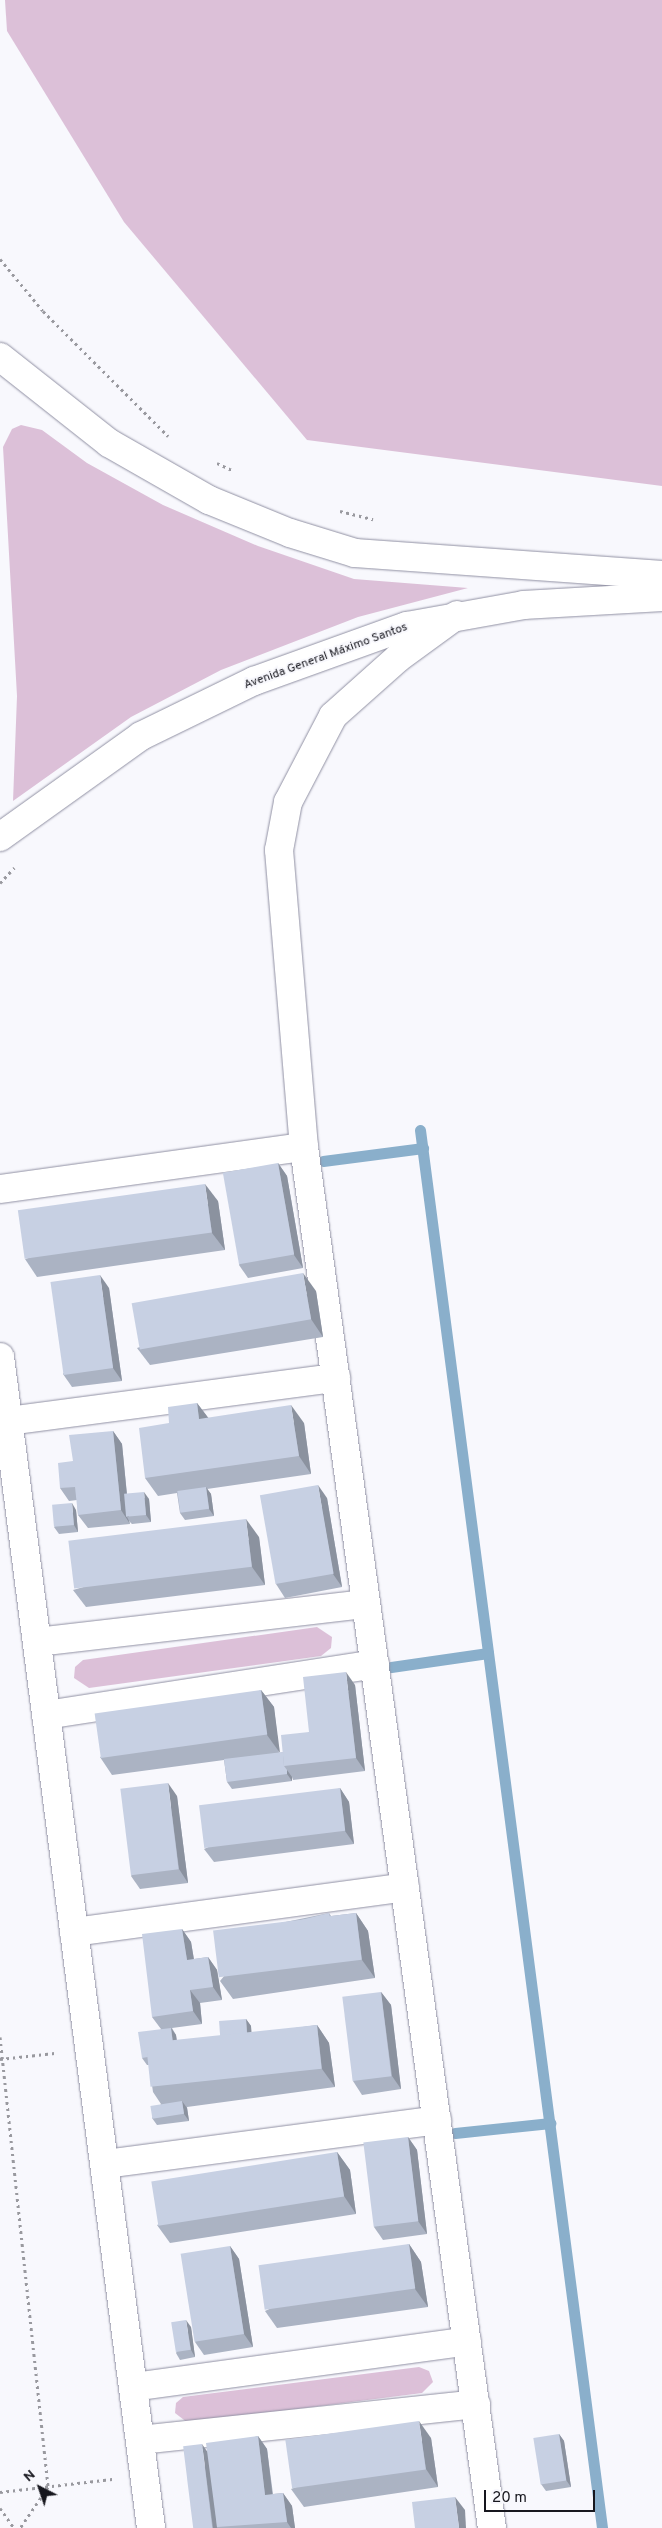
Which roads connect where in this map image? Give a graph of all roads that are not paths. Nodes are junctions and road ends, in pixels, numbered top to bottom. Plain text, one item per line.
1 (0, 357) edge
2 (662, 575) edge
3 (662, 596) edge
4 (460, 613) junction
5 (0, 837) edge
6 (304, 1147) junction
7 (0, 1189) edge
8 (0, 1357) edge
9 (336, 1378) junction
10 (8, 1421) junction
11 (366, 1604) junction
12 (37, 1642) junction
13 (375, 1664) junction
14 (46, 1715) junction
15 (405, 1887) junction
16 (74, 1932) junction
17 (437, 2120) junction
18 (105, 2164) junction
19 (467, 2341) junction
20 (133, 2387) junction
21 (476, 2404) junction
22 (140, 2440) junction
23 (152, 2528) edge
24 (492, 2528) edge

1 - 2 main road
3 - 4 main road, Avenida General Máximo Santos
4 - 5 main road, Avenida General Máximo Santos
4 - 6 main road
6 - 7 main road
6 - 9 main road
8 - 10 main road
9 - 10 main road
9 - 11 main road
10 - 12 main road
11 - 12 main road
11 - 13 main road
12 - 14 main road
13 - 14 main road
13 - 15 main road
14 - 16 main road
15 - 16 main road
15 - 17 main road
16 - 18 main road
17 - 18 main road
17 - 19 main road
18 - 20 main road
19 - 20 main road
19 - 21 main road
20 - 22 main road
21 - 22 main road
21 - 24 main road
22 - 23 main road

